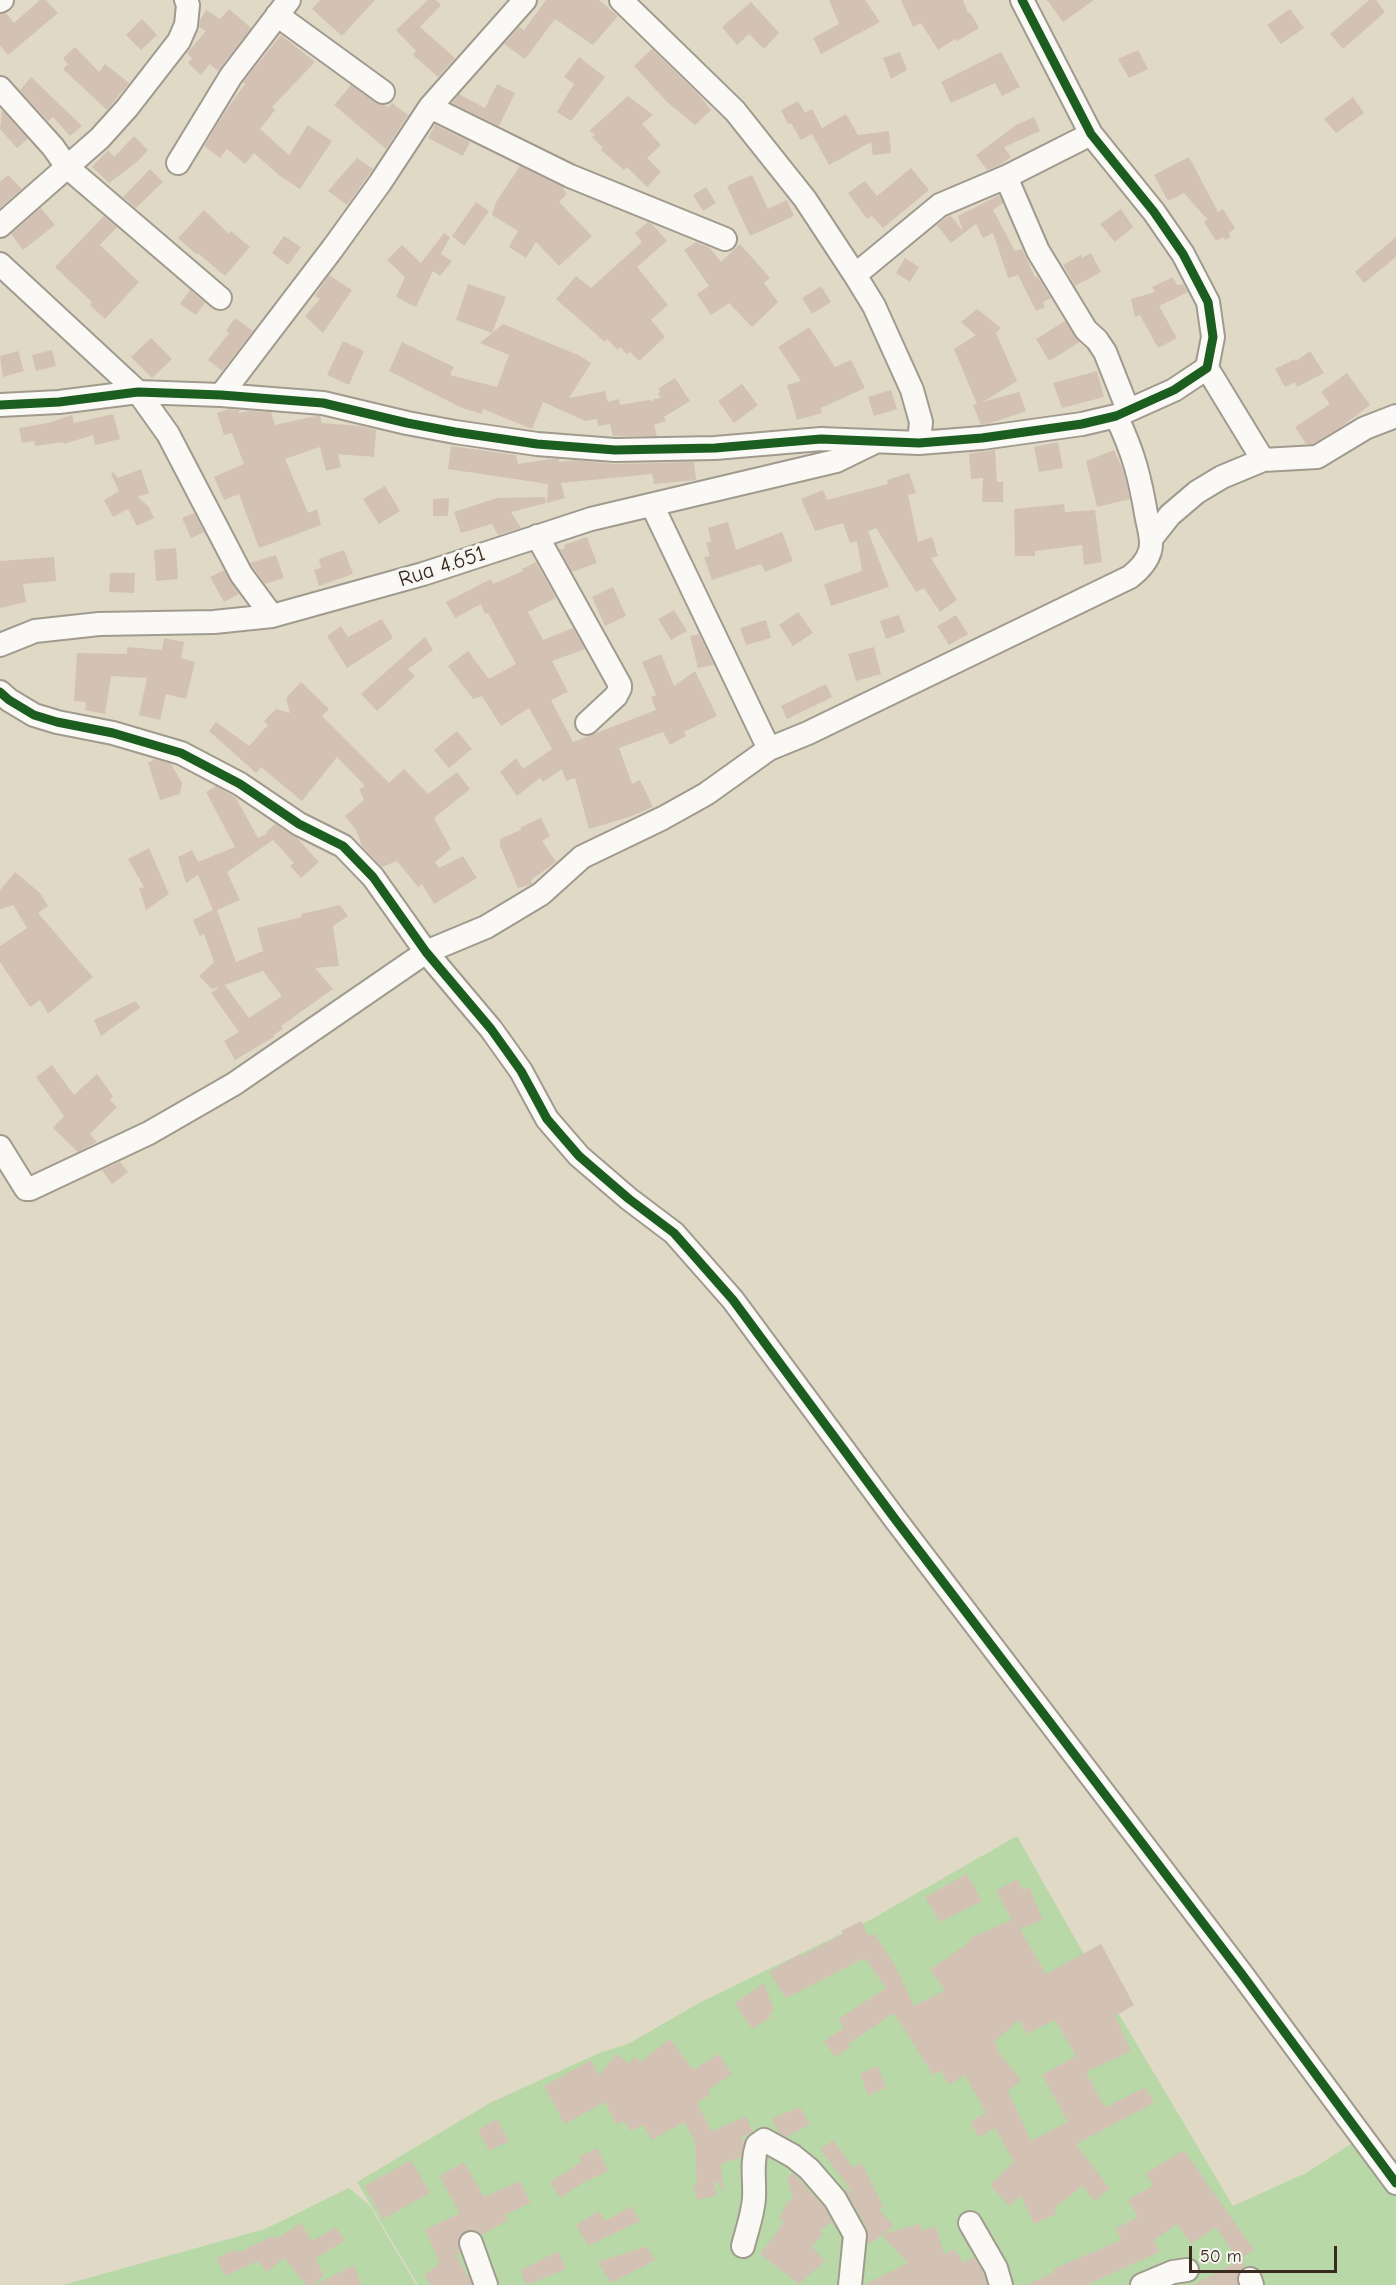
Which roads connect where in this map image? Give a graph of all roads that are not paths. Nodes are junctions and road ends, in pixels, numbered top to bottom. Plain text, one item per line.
1 (186, 0) edge
2 (525, 0) edge
3 (621, 0) edge
4 (1022, 0) edge
5 (283, 8) edge
6 (0, 88) edge
7 (383, 92) dead end
8 (429, 107) junction
9 (1091, 134) junction
10 (178, 163) dead end
11 (67, 167) junction
12 (1006, 177) junction
13 (0, 226) edge
14 (725, 238) dead end
15 (0, 264) edge
16 (855, 275) junction
17 (220, 298) dead end
18 (1207, 368) junction
19 (138, 392) junction
20 (221, 395) junction
21 (0, 405) edge
22 (1122, 413) junction
23 (1396, 416) edge
24 (876, 442) junction
25 (919, 443) junction
26 (1263, 460) junction
27 (652, 505) junction
28 (537, 536) junction
29 (1151, 539) junction
30 (272, 616) junction
31 (0, 645) edge
32 (0, 692) edge
33 (587, 723) dead end
34 (769, 749) junction
35 (426, 952) junction
36 (0, 1147) edge
37 (1396, 2183) edge
38 (970, 2223) dead end
39 (471, 2243) dead end
40 (743, 2246) dead end
41 (1187, 2270) dead end
42 (486, 2285) edge
43 (850, 2285) edge
44 (1001, 2285) edge
45 (1142, 2285) edge

1 - 11 street
2 - 8 street
3 - 16 street
4 - 9 street
5 - 7 street
5 - 10 street
6 - 11 street
8 - 14 street
8 - 20 street
9 - 12 street
9 - 18 street
11 - 13 street
11 - 17 street
12 - 16 street
12 - 22 street
15 - 19 street
16 - 25 street
18 - 22 street
18 - 26 street
19 - 20 street
19 - 21 street
19 - 30 street
20 - 24 street
22 - 25 street
22 - 29 street
23 - 26 street
24 - 25 street
24 - 27 street, Rua 4.651
26 - 29 street
27 - 28 street, Rua 4.651
27 - 34 street
28 - 30 street, Rua 4.651
28 - 33 street
29 - 34 street
30 - 31 street, Rua 4.651
32 - 35 street
34 - 35 street
35 - 36 street
35 - 37 street
38 - 44 street
39 - 42 street
40 - 43 street
41 - 45 street

